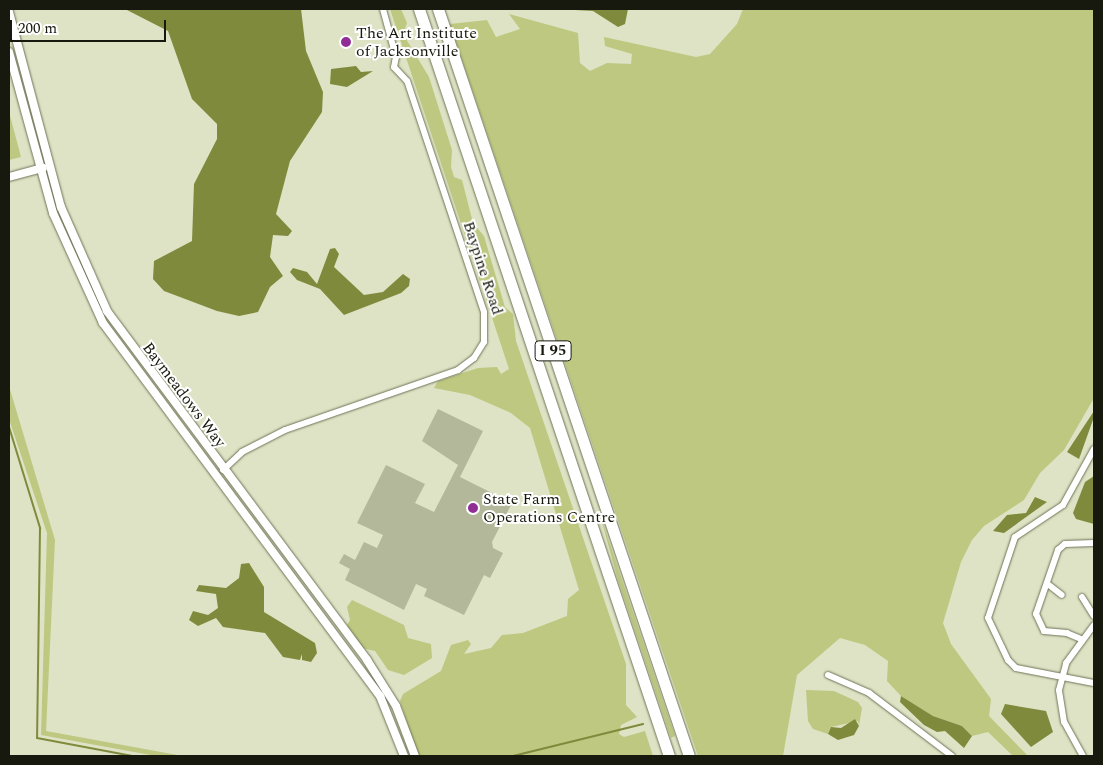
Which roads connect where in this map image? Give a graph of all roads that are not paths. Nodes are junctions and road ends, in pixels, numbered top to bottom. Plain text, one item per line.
1 (383, 9) edge
2 (419, 9) edge
3 (438, 9) edge
4 (9, 12) edge
5 (9, 52) edge
6 (51, 166) junction
7 (40, 169) junction
8 (9, 178) edge
9 (89, 278) junction
10 (81, 282) junction
11 (1094, 449) edge
12 (223, 470) junction
13 (1094, 543) edge
14 (1050, 585) junction
15 (1062, 595) dead end
16 (1082, 597) dead end
17 (1094, 616) edge
18 (1094, 625) edge
19 (1081, 640) junction
20 (828, 675) dead end
21 (1061, 676) junction
22 (1094, 683) edge
23 (667, 753) edge
24 (404, 756) edge
25 (415, 756) edge
26 (689, 756) edge
27 (952, 756) edge
28 (1083, 756) edge

1 - 12 street, Baypine Road
2 - 23 highway, I 95
3 - 26 highway, I 95
4 - 6 street, Baymeadows Way
5 - 7 street, Baymeadows Way
6 - 7 street
6 - 9 street, Baymeadows Way
7 - 8 street
7 - 10 street, Baymeadows Way
9 - 10 street
9 - 12 street, Baymeadows Way
10 - 24 street, Baymeadows Way
11 - 21 street
12 - 25 street, Baymeadows Way
13 - 14 street
14 - 15 street
14 - 19 street
16 - 17 street
18 - 19 street
19 - 21 street
20 - 27 street
21 - 22 street
21 - 28 street

